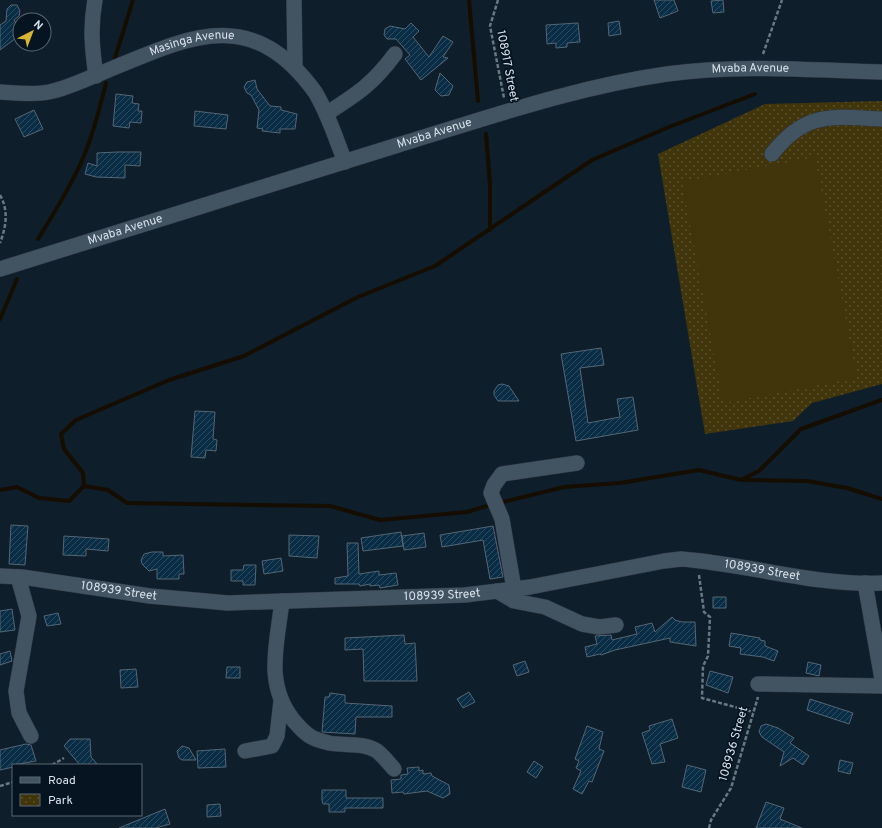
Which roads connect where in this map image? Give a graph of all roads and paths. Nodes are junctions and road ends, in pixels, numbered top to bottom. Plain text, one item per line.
1 (95, 0) edge
2 (294, 0) edge
3 (498, 0) edge
4 (782, 0) edge
5 (395, 54) dead end
6 (295, 65) junction
7 (758, 68) junction
8 (882, 72) edge
9 (96, 76) junction
10 (0, 92) edge
11 (506, 112) junction
12 (326, 114) junction
13 (882, 119) edge
14 (772, 154) dead end
15 (345, 162) junction
16 (0, 195) edge
17 (0, 243) edge
18 (0, 269) edge
19 (577, 462) dead end
20 (697, 561) junction
21 (0, 576) edge
22 (18, 577) junction
23 (865, 583) junction
24 (882, 583) edge
25 (514, 589) junction
26 (497, 592) junction
27 (282, 601) junction
28 (616, 625) dead end
29 (882, 679) edge
30 (758, 684) joint
31 (882, 686) edge
32 (281, 701) junction
33 (753, 712) junction
34 (31, 736) dead end
35 (245, 751) dead end
36 (64, 758) dead end
37 (54, 764) edge
38 (394, 769) dead end
39 (12, 782) edge
40 (0, 786) edge
41 (709, 828) edge

1 - 9 street
2 - 6 street
3 - 11 path, 108917 Street
4 - 7 path
5 - 12 street
6 - 9 street, Masinga Avenue
6 - 12 street, Masinga Avenue
7 - 8 street, Mvaba Avenue
7 - 11 street, Mvaba Avenue
9 - 10 street, Masinga Avenue
11 - 15 street, Mvaba Avenue
12 - 15 street, Masinga Avenue
13 - 14 street
15 - 18 street, Mvaba Avenue
16 - 17 path
19 - 25 street
20 - 23 street, 108939 Street
20 - 25 street, 108939 Street
20 - 33 path
21 - 22 street, 108939 Street
22 - 27 street, 108939 Street
22 - 34 street
23 - 24 street, 108939 Street
23 - 29 street
25 - 26 street, 108939 Street
26 - 27 street, 108939 Street
26 - 28 street
27 - 32 street
30 - 31 street
30 - 33 path, 108936 Street
32 - 35 street
32 - 38 street
33 - 41 path, 108936 Street
36 - 37 path
39 - 40 path

